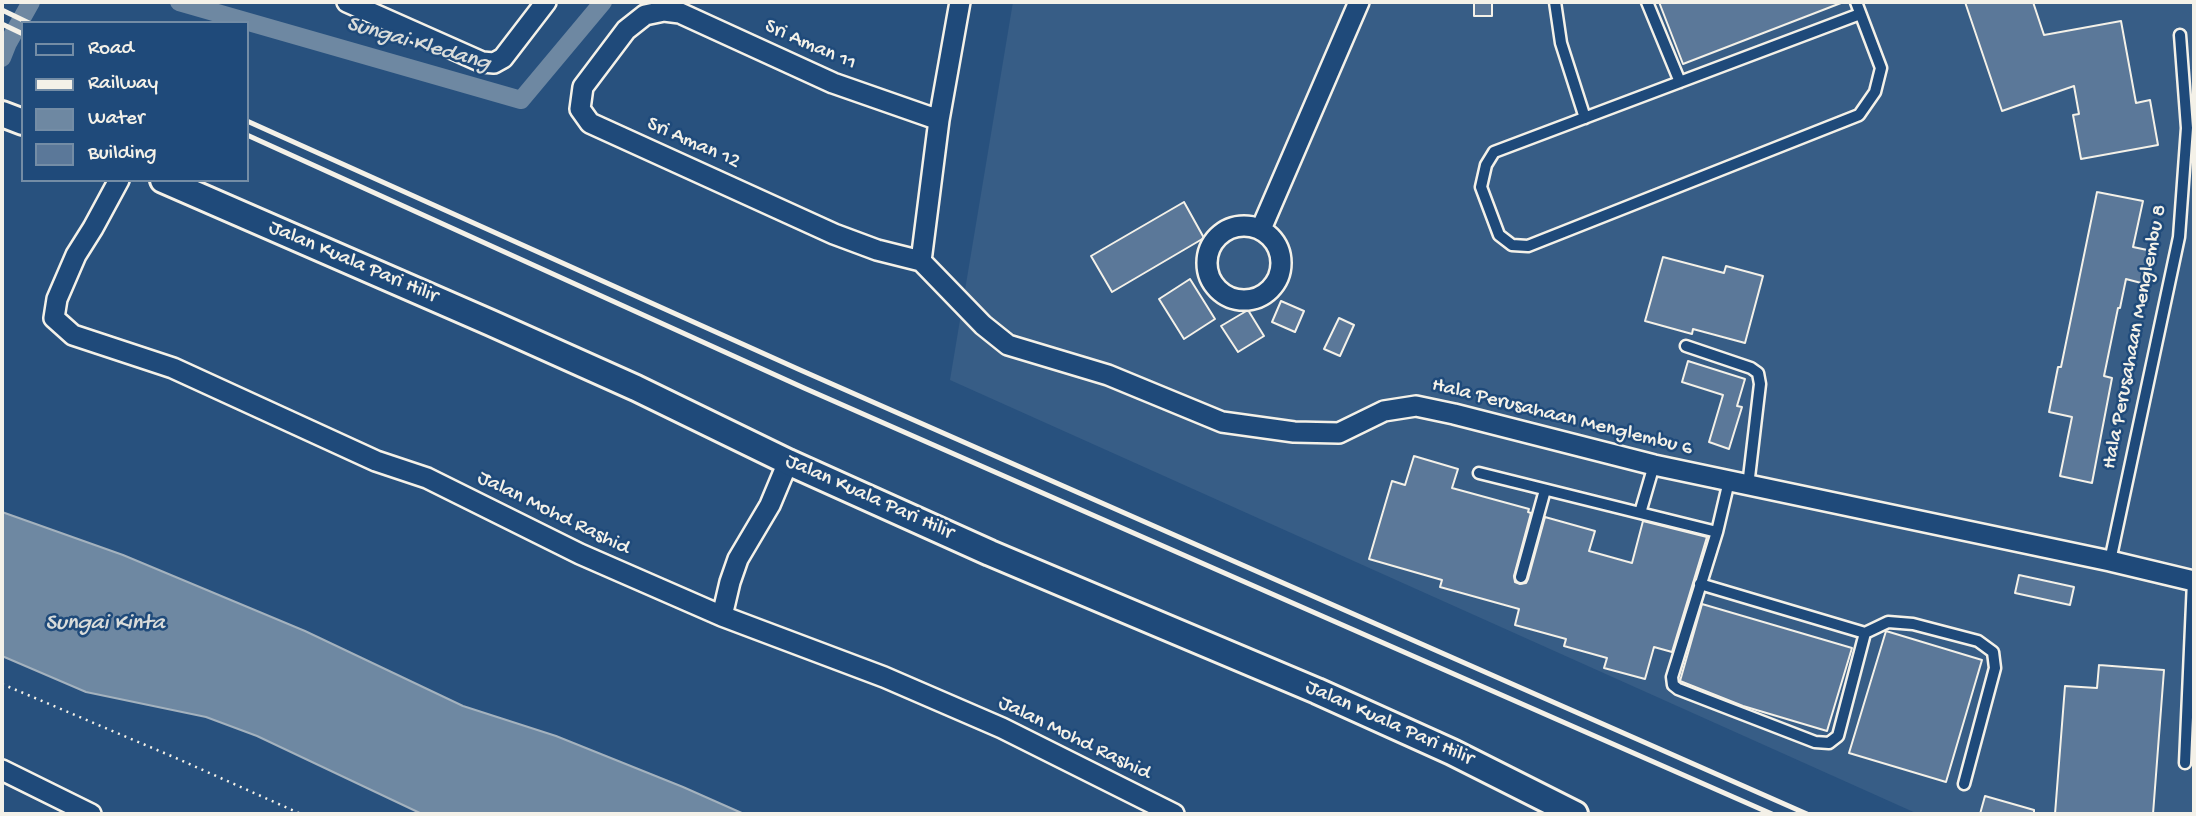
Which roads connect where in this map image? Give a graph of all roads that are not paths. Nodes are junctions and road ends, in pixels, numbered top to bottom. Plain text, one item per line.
1 (347, 2) edge
2 (546, 2) edge
3 (960, 2) edge
4 (1359, 2) edge
5 (1555, 2) edge
6 (1647, 2) edge
7 (1856, 2) edge
8 (664, 11) joint
9 (1860, 14) junction
10 (2180, 35) dead end
11 (1680, 82) junction
12 (2, 114) edge
13 (1585, 118) junction
14 (939, 120) junction
15 (21, 121) edge
16 (118, 182) edge
17 (168, 182) edge
18 (1261, 229) dead end
19 (921, 261) junction
20 (1686, 346) dead end
21 (788, 462) junction
22 (1654, 465) junction
23 (1479, 473) dead end
24 (1729, 481) junction
25 (1748, 486) junction
26 (1545, 490) junction
27 (1640, 513) junction
28 (1717, 532) junction
29 (2110, 561) junction
30 (1521, 577) dead end
31 (2194, 581) edge
32 (1700, 584) junction
33 (722, 616) junction
34 (1865, 633) junction
35 (2185, 763) dead end
36 (2, 770) edge
37 (1964, 784) dead end
38 (91, 814) edge
39 (1174, 814) edge
40 (1575, 814) edge

1 - 2 street
3 - 14 street
4 - 18 street
5 - 13 lane
6 - 11 lane
7 - 9 lane
8 - 14 street, Sri Aman 11
8 - 19 street, Sri Aman 12
9 - 11 lane
9 - 13 lane
10 - 29 lane, Hala Perusahaan Menglembu 8
11 - 13 lane
12 - 15 street
14 - 19 street
16 - 33 street, Jalan Mohd Rashid
17 - 21 street, Jalan Kuala Pari Hilir
19 - 22 street, Hala Perusahaan Menglembu 6
20 - 25 lane
21 - 33 street
21 - 40 street, Jalan Kuala Pari Hilir
22 - 24 street, Hala Perusahaan Menglembu 6
22 - 27 lane
23 - 26 lane
24 - 25 street, Hala Perusahaan Menglembu 6
24 - 28 lane
25 - 29 street, Hala Perusahaan Menglembu 6
26 - 27 lane
26 - 30 lane
27 - 28 lane
28 - 32 lane
29 - 31 street, Hala Perusahaan Menglembu 6
31 - 35 lane
32 - 34 lane
32 - 34 lane
33 - 39 street, Jalan Mohd Rashid
34 - 37 lane
36 - 38 street

